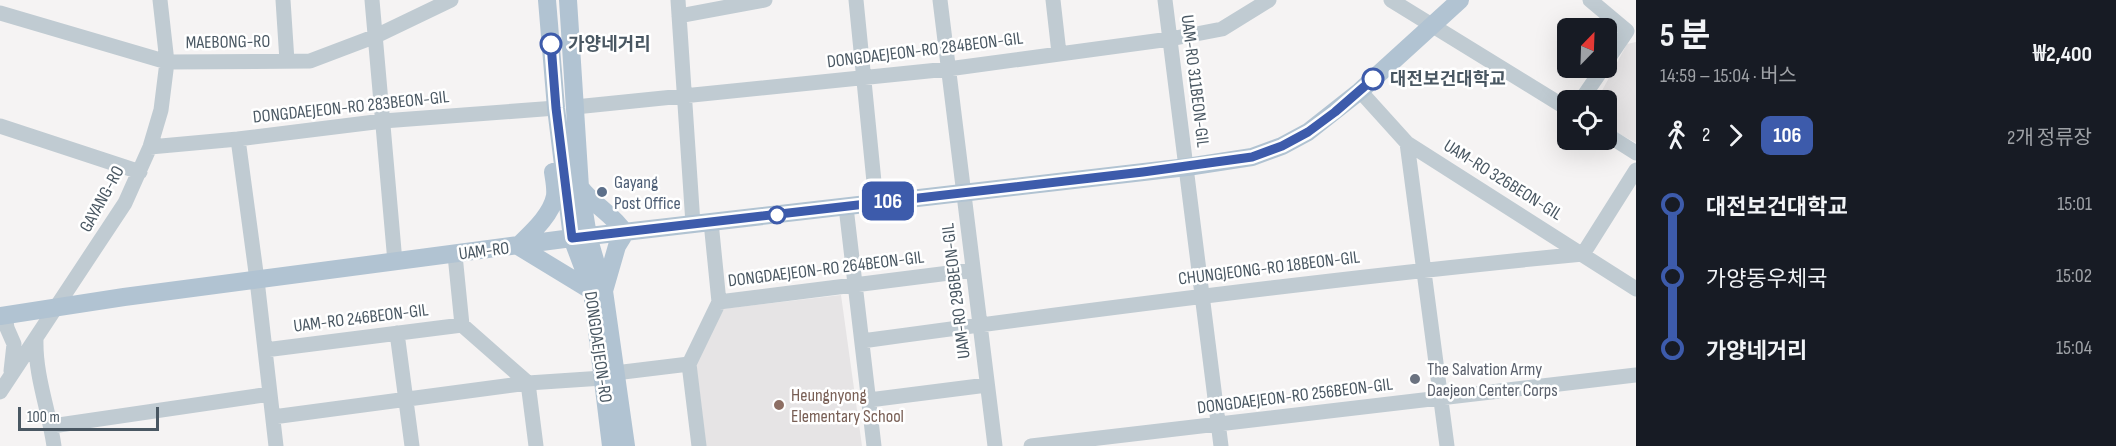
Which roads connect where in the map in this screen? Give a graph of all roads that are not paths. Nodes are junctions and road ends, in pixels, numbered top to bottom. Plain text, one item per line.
1 (160, 0) edge
2 (283, 0) edge
3 (372, 0) edge
4 (451, 0) edge
5 (547, 0) edge
6 (568, 0) edge
7 (678, 0) edge
8 (765, 0) edge
9 (856, 0) edge
10 (940, 0) edge
11 (1053, 0) edge
12 (1165, 0) edge
13 (1269, 0) edge
14 (1391, 0) edge
15 (1460, 0) edge
16 (1598, 2) edge
17 (428, 5) edge
18 (0, 13) edge
19 (679, 16) junction
20 (1614, 18) edge
21 (1617, 21) edge
22 (1433, 25) junction
23 (376, 36) junction
24 (1170, 39) junction
25 (1617, 46) edge
26 (1059, 53) junction
27 (287, 61) junction
28 (166, 62) junction
29 (948, 69) junction
30 (863, 76) junction
31 (1360, 91) junction
32 (684, 97) junction
33 (1557, 102) edge
34 (575, 107) junction
35 (558, 116) junction
36 (383, 121) junction
37 (0, 126) edge
38 (238, 140) junction
39 (1617, 141) edge
40 (1407, 143) junction
41 (150, 147) junction
42 (1636, 153) edge
43 (1187, 167) junction
44 (1636, 170) edge
45 (140, 172) junction
46 (580, 187) junction
47 (964, 193) junction
48 (876, 202) junction
49 (846, 207) junction
50 (711, 222) junction
51 (693, 224) junction
52 (625, 233) junction
53 (580, 237) junction
54 (518, 246) junction
55 (1583, 254) junction
56 (455, 255) junction
57 (395, 262) junction
58 (1424, 269) junction
59 (974, 270) junction
60 (257, 280) junction
61 (856, 286) junction
62 (1636, 289) edge
63 (598, 291) junction
64 (1203, 295) junction
65 (719, 302) junction
66 (57, 308) junction
67 (2, 316) edge
68 (462, 325) junction
69 (980, 325) junction
70 (397, 333) junction
71 (36, 339) junction
72 (862, 341) junction
73 (265, 350) junction
74 (689, 364) junction
75 (11, 374) junction
76 (609, 375) junction
77 (1636, 375) edge
78 (528, 383) junction
79 (987, 385) junction
80 (0, 392) edge
81 (270, 394) junction
82 (1441, 398) junction
83 (405, 399) junction
84 (869, 400) junction
85 (273, 417) junction
86 (1218, 424) junction
87 (52, 426) junction
88 (54, 446) edge
89 (276, 446) edge
90 (412, 446) edge
91 (536, 446) edge
92 (612, 446) edge
93 (626, 446) edge
94 (699, 446) edge
95 (874, 446) edge
96 (995, 446) edge
97 (1031, 446) edge
98 (1221, 446) edge
99 (1447, 446) edge

1 - 28 street, GAYANG-RO
2 - 27 street
3 - 23 street
4 - 17 street, MAEBONG-RO
5 - 35 main road, DONGDAEJEON-RO
6 - 34 main road, DONGDAEJEON-RO
7 - 19 street
8 - 19 street
9 - 30 street
10 - 29 street, UAM-RO 296BEON-GIL
11 - 26 street
12 - 24 street, UAM-RO 311BEON-GIL
13 - 24 street, DONGDAEJEON-RO 284BEON-GIL
14 - 22 street
15 - 22 main road, UAM-RO
16 - 20 street
17 - 23 street, MAEBONG-RO
18 - 28 street, MAEBONG-RO
19 - 32 street
21 - 25 street
22 - 31 main road, UAM-RO
22 - 33 street
23 - 27 street, MAEBONG-RO
23 - 36 street
24 - 26 street, DONGDAEJEON-RO 284BEON-GIL
24 - 43 street, UAM-RO 311BEON-GIL
26 - 29 street, DONGDAEJEON-RO 284BEON-GIL
27 - 28 street, MAEBONG-RO
28 - 41 street, GAYANG-RO
29 - 30 street, DONGDAEJEON-RO 284BEON-GIL
29 - 47 street, UAM-RO 296BEON-GIL
30 - 32 street, DONGDAEJEON-RO 284BEON-GIL
30 - 48 street
31 - 40 street, UAM-RO 326BEON-GIL
31 - 43 main road, UAM-RO
32 - 34 street, DONGDAEJEON-RO 284BEON-GIL
32 - 51 street
34 - 46 main road, DONGDAEJEON-RO
35 - 36 street, DONGDAEJEON-RO 283BEON-GIL
35 - 53 main road, DONGDAEJEON-RO
35 - 54 main road
36 - 38 street, DONGDAEJEON-RO 283BEON-GIL
36 - 57 street
37 - 45 street
38 - 41 street, DONGDAEJEON-RO 283BEON-GIL
38 - 60 street
39 - 42 street
40 - 55 street, UAM-RO 326BEON-GIL
40 - 58 street
41 - 45 street, GAYANG-RO
43 - 47 main road, UAM-RO
43 - 64 street, UAM-RO 311BEON-GIL
44 - 55 street
45 - 66 street, GAYANG-RO
46 - 52 main road
46 - 53 main road, DONGDAEJEON-RO
47 - 48 main road, UAM-RO
47 - 59 street, UAM-RO 296BEON-GIL
48 - 49 main road, UAM-RO
49 - 50 main road, UAM-RO
49 - 61 street
50 - 51 main road, UAM-RO
50 - 65 street
51 - 52 main road, UAM-RO
52 - 53 main road, UAM-RO
52 - 63 main road
53 - 54 main road, UAM-RO
53 - 63 main road, DONGDAEJEON-RO
54 - 56 main road, UAM-RO
54 - 63 main road
55 - 58 street, CHUNGJEONG-RO 18BEON-GIL
55 - 62 street, UAM-RO 326BEON-GIL
56 - 57 main road, UAM-RO
56 - 68 street
57 - 60 main road, UAM-RO
58 - 64 street, CHUNGJEONG-RO 18BEON-GIL
58 - 82 street
59 - 61 street, DONGDAEJEON-RO 264BEON-GIL
59 - 69 street, UAM-RO 296BEON-GIL
60 - 66 main road, UAM-RO
60 - 73 street
61 - 65 street, DONGDAEJEON-RO 264BEON-GIL
61 - 72 street
63 - 76 main road, DONGDAEJEON-RO
64 - 69 street, CHUNGJEONG-RO 18BEON-GIL
64 - 86 street, UAM-RO 311BEON-GIL
65 - 74 street, DONGDAEJEON-RO 264BEON-GIL
66 - 67 main road, UAM-RO
66 - 71 street, GAYANG-RO
67 - 75 street
68 - 70 street, UAM-RO 246BEON-GIL
68 - 78 street
69 - 72 street, CHUNGJEONG-RO 18BEON-GIL
69 - 79 street, UAM-RO 296BEON-GIL
70 - 73 street, UAM-RO 246BEON-GIL
70 - 83 street
71 - 75 street, GAYANG-RO
71 - 87 street
72 - 84 street
73 - 81 street
74 - 76 street
74 - 94 street
75 - 80 street, GAYANG-RO
76 - 78 street
76 - 92 main road, DONGDAEJEON-RO
76 - 93 main road, DONGDAEJEON-RO
77 - 82 street, DONGDAEJEON-RO 256BEON-GIL
78 - 83 street
78 - 91 street
79 - 84 street
79 - 96 street, UAM-RO 296BEON-GIL
81 - 85 street
81 - 87 street
82 - 86 street, DONGDAEJEON-RO 256BEON-GIL
82 - 99 street
83 - 85 street
83 - 90 street
84 - 95 street
85 - 89 street
86 - 97 street, DONGDAEJEON-RO 256BEON-GIL
86 - 98 street, UAM-RO 311BEON-GIL
87 - 88 street

